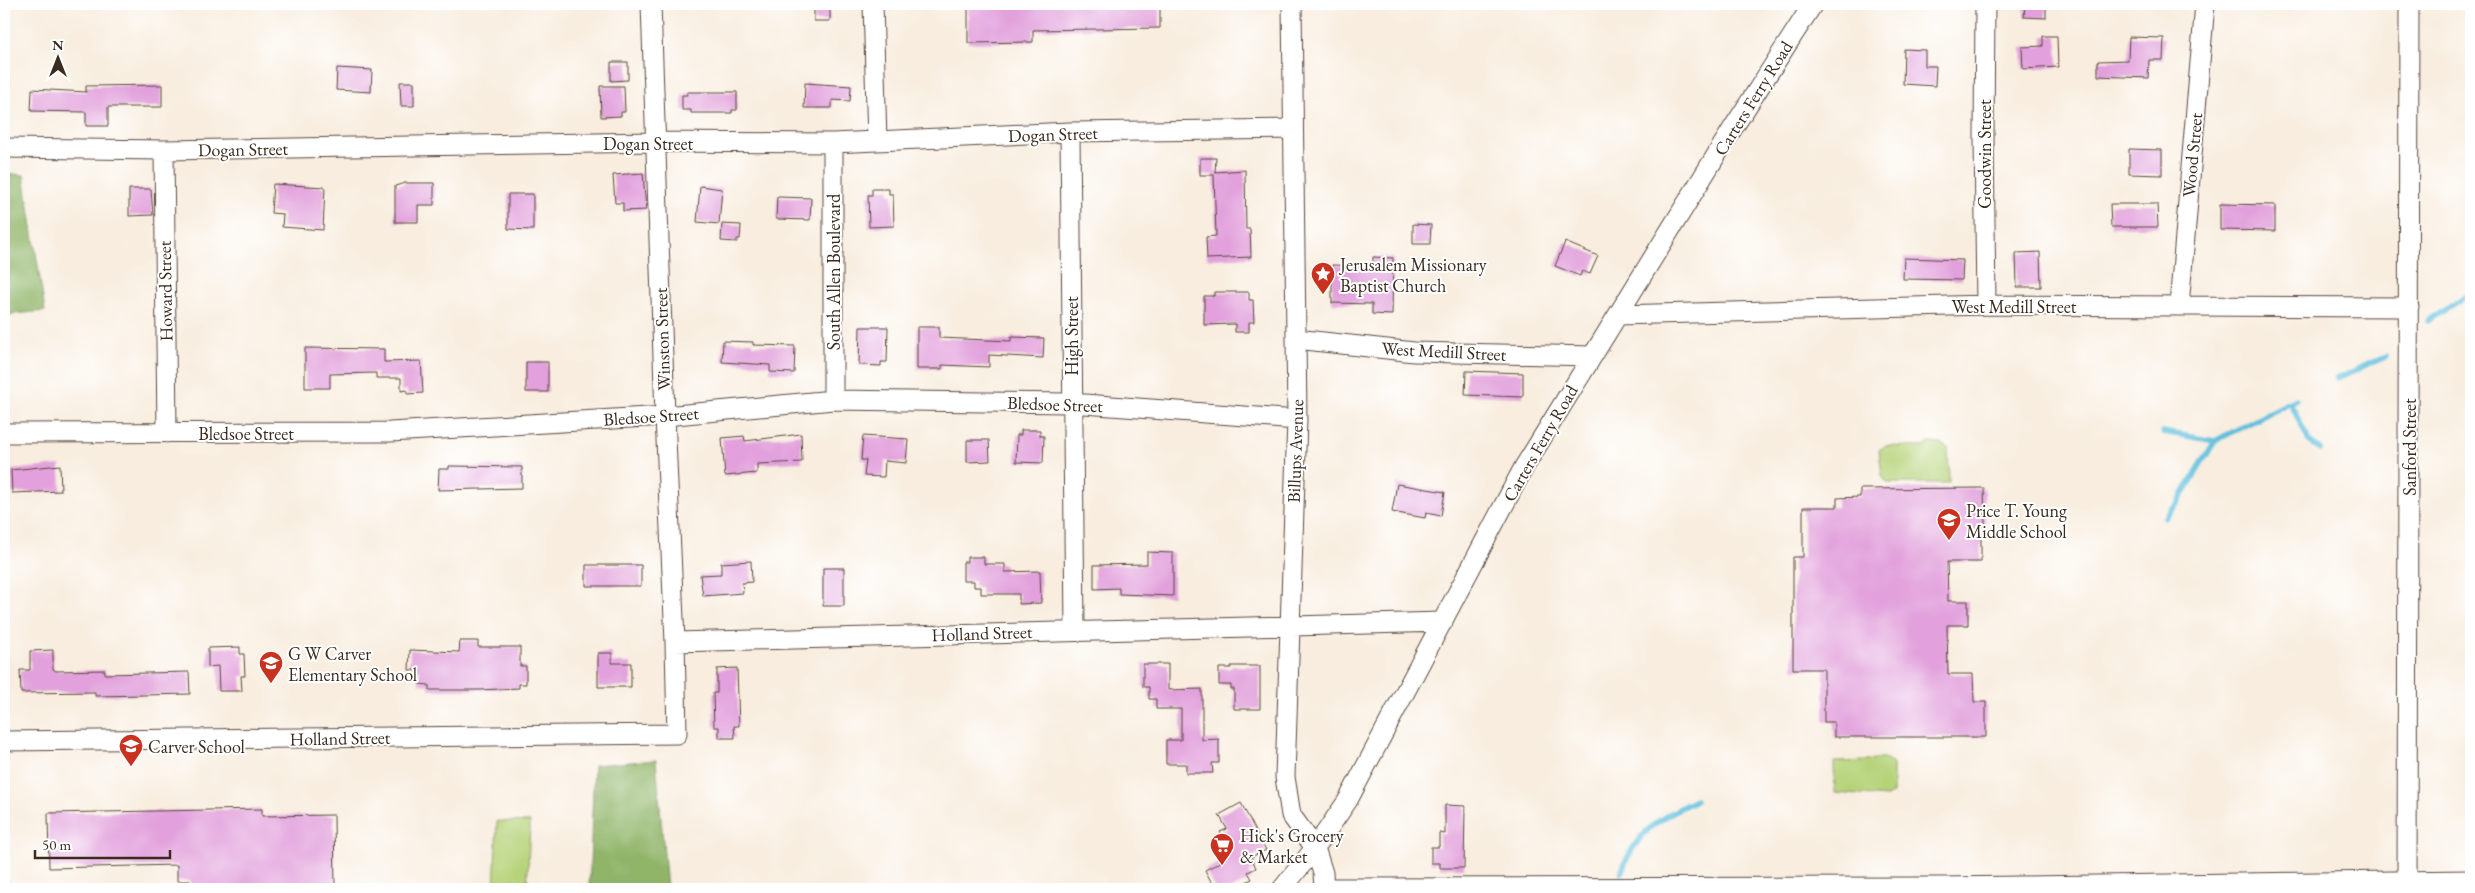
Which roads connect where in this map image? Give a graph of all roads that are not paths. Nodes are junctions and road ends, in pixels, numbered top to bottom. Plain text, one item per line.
1 (651, 4) edge
2 (873, 4) edge
3 (1292, 4) edge
4 (1813, 4) edge
5 (1985, 4) edge
6 (2205, 4) edge
7 (2409, 4) edge
8 (1292, 129) junction
9 (1070, 132) junction
10 (877, 141) junction
11 (656, 142) junction
12 (833, 143) junction
13 (4, 148) edge
14 (164, 150) junction
15 (1986, 305) junction
16 (2179, 306) junction
17 (2409, 307) junction
18 (1618, 316) junction
19 (1296, 339) junction
20 (1592, 356) junction
21 (833, 400) junction
22 (1071, 403) junction
23 (665, 416) junction
24 (1296, 420) junction
25 (4, 433) edge
26 (166, 433) junction
27 (1443, 622) junction
28 (1288, 627) junction
29 (1075, 630) junction
30 (675, 642) junction
31 (676, 734) joint
32 (4, 741) edge
33 (1315, 848) junction
34 (2471, 880) edge
35 (2407, 884) edge
36 (1942, 888) edge
37 (1282, 889) edge
38 (1324, 889) edge

1 - 11 street, Winston Street
2 - 10 street
3 - 8 street, Billups Avenue
4 - 18 street, Carters Ferry Road
5 - 15 street, Goodwin Street
6 - 16 street, Wood Street
7 - 17 street, Sanford Street
8 - 9 street, Dogan Street
8 - 19 street, Billups Avenue
9 - 10 street, Dogan Street
9 - 22 street, High Street
10 - 12 street, Dogan Street
11 - 12 street, Dogan Street
11 - 14 street, Dogan Street
11 - 23 street, Winston Street
12 - 21 street, South Allen Boulevard
13 - 14 street, Dogan Street
14 - 26 street, Howard Street
15 - 16 street, West Medill Street
15 - 18 street, West Medill Street
16 - 17 street, West Medill Street
17 - 35 street, Sanford Street
18 - 20 street, Carters Ferry Road
19 - 20 street, West Medill Street
19 - 24 street, Billups Avenue
20 - 27 street, Carters Ferry Road
21 - 22 street, Bledsoe Street
21 - 23 street, Bledsoe Street
22 - 24 street, Bledsoe Street
22 - 29 street, High Street
23 - 26 street, Bledsoe Street
23 - 30 street, Winston Street
24 - 28 street, Billups Avenue
25 - 26 street, Bledsoe Street
27 - 28 street, Holland Street
27 - 33 street, Carters Ferry Road
28 - 29 street, Holland Street
28 - 33 street, Billups Avenue
29 - 30 street, Holland Street
30 - 31 street, Winston Street
31 - 32 street, Holland Street
33 - 37 street, Carters Ferry Road
33 - 38 street, Billups Avenue
34 - 35 street
35 - 36 street
36 - 38 street

